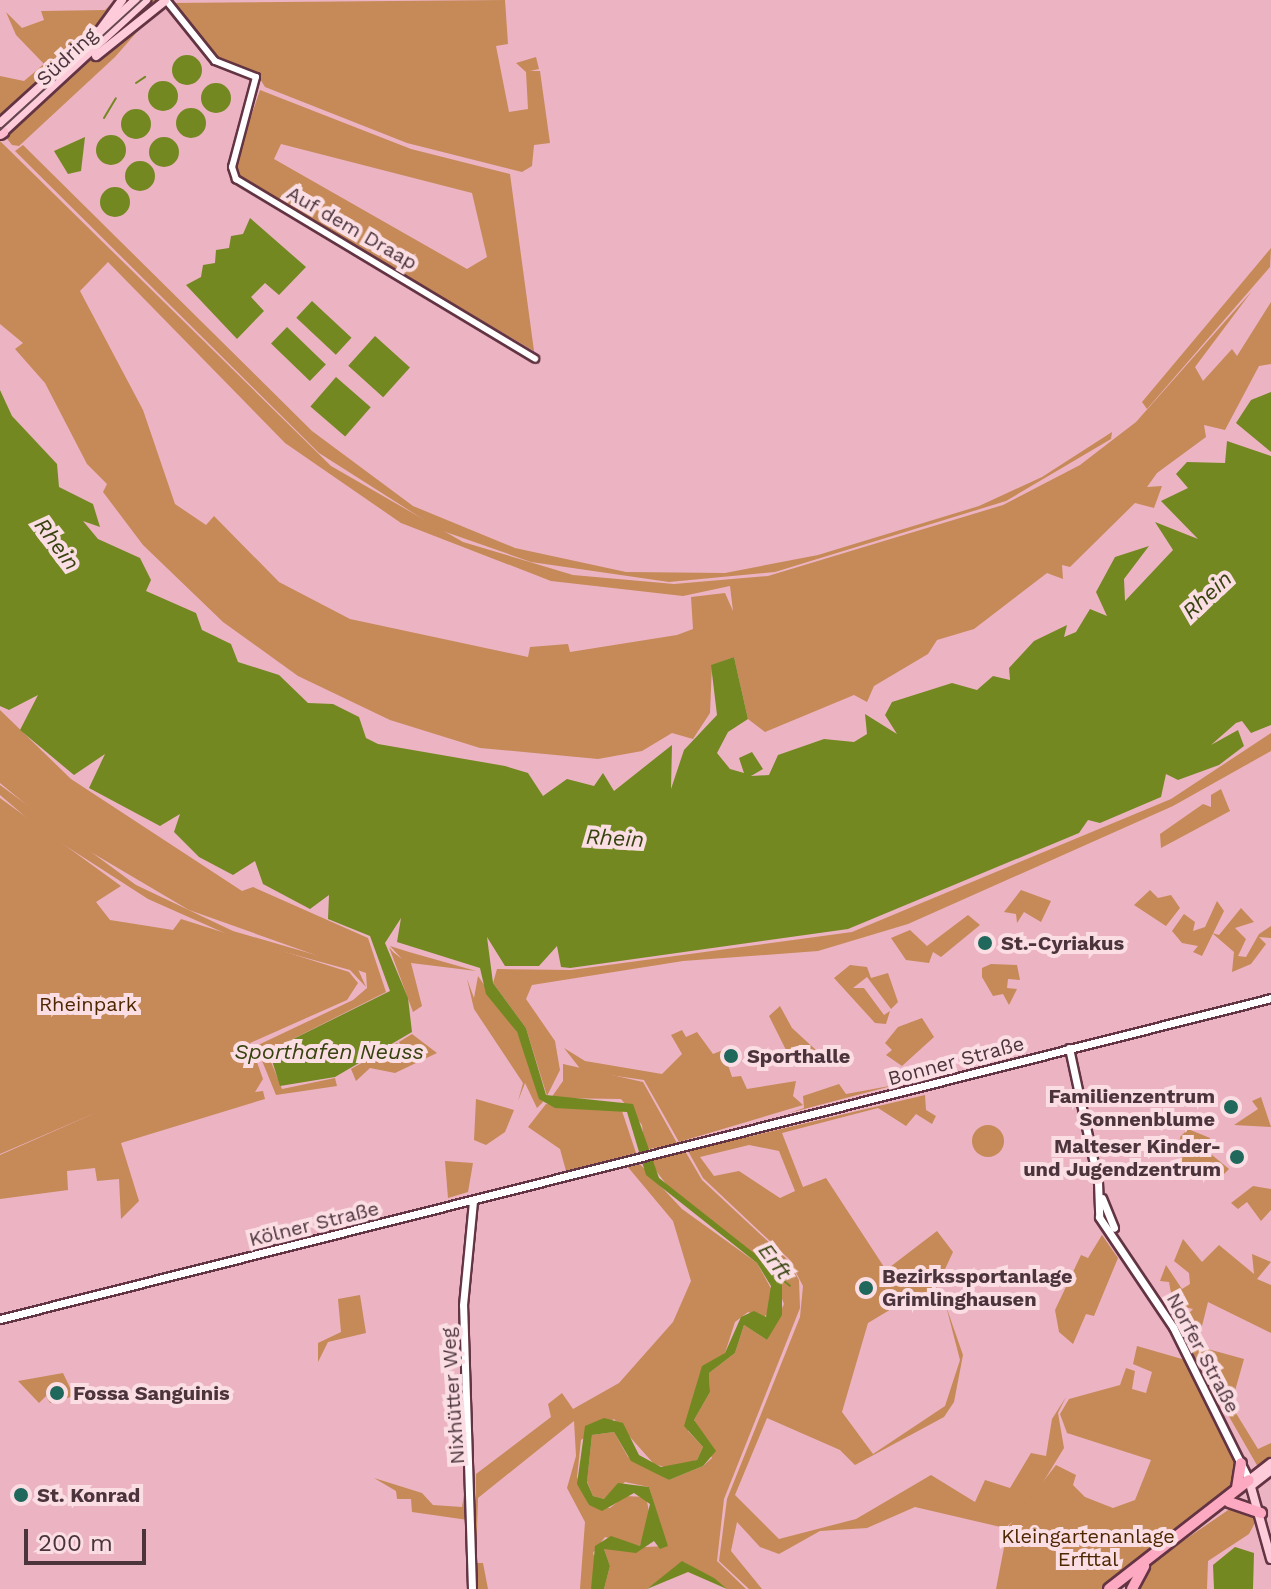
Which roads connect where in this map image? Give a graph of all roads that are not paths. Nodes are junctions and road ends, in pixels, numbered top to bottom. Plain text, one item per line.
1 (122, 0) edge
2 (135, 0) edge
3 (146, 0) edge
4 (166, 1) edge
5 (89, 54) junction
6 (1, 130) edge
7 (535, 359) dead end
8 (1271, 998) edge
9 (1069, 1048) junction
10 (634, 1159) joint
11 (473, 1201) junction
12 (1104, 1208) junction
13 (1109, 1222) junction
14 (0, 1319) edge
15 (1241, 1463) junction
16 (1271, 1463) edge
17 (1271, 1470) edge
18 (1250, 1482) junction
19 (1236, 1489) junction
20 (1229, 1502) junction
21 (1261, 1513) junction
22 (1271, 1559) edge
23 (472, 1589) edge
24 (1109, 1589) edge
25 (1132, 1589) edge

1 - 5 main road
2 - 5 main road, Südring
3 - 5 main road, Südring
4 - 5 main road
4 - 7 street, Auf dem Draap
5 - 6 main road, Südring
8 - 9 main road, Bonner Straße
9 - 10 main road, Bonner Straße
9 - 12 main road, Norfer Straße
10 - 11 main road, Kölner Straße
11 - 14 main road, Kölner Straße
11 - 23 main road, Nixhütter Weg
12 - 13 main road, Norfer Straße
12 - 13 main road, Norfer Straße
13 - 15 main road, Norfer Straße
15 - 18 main road, Norfer Straße
15 - 19 highway
16 - 18 main road
17 - 18 main road
18 - 19 highway
18 - 20 highway
18 - 21 main road
19 - 24 highway
20 - 21 highway
20 - 25 highway
21 - 22 main road

